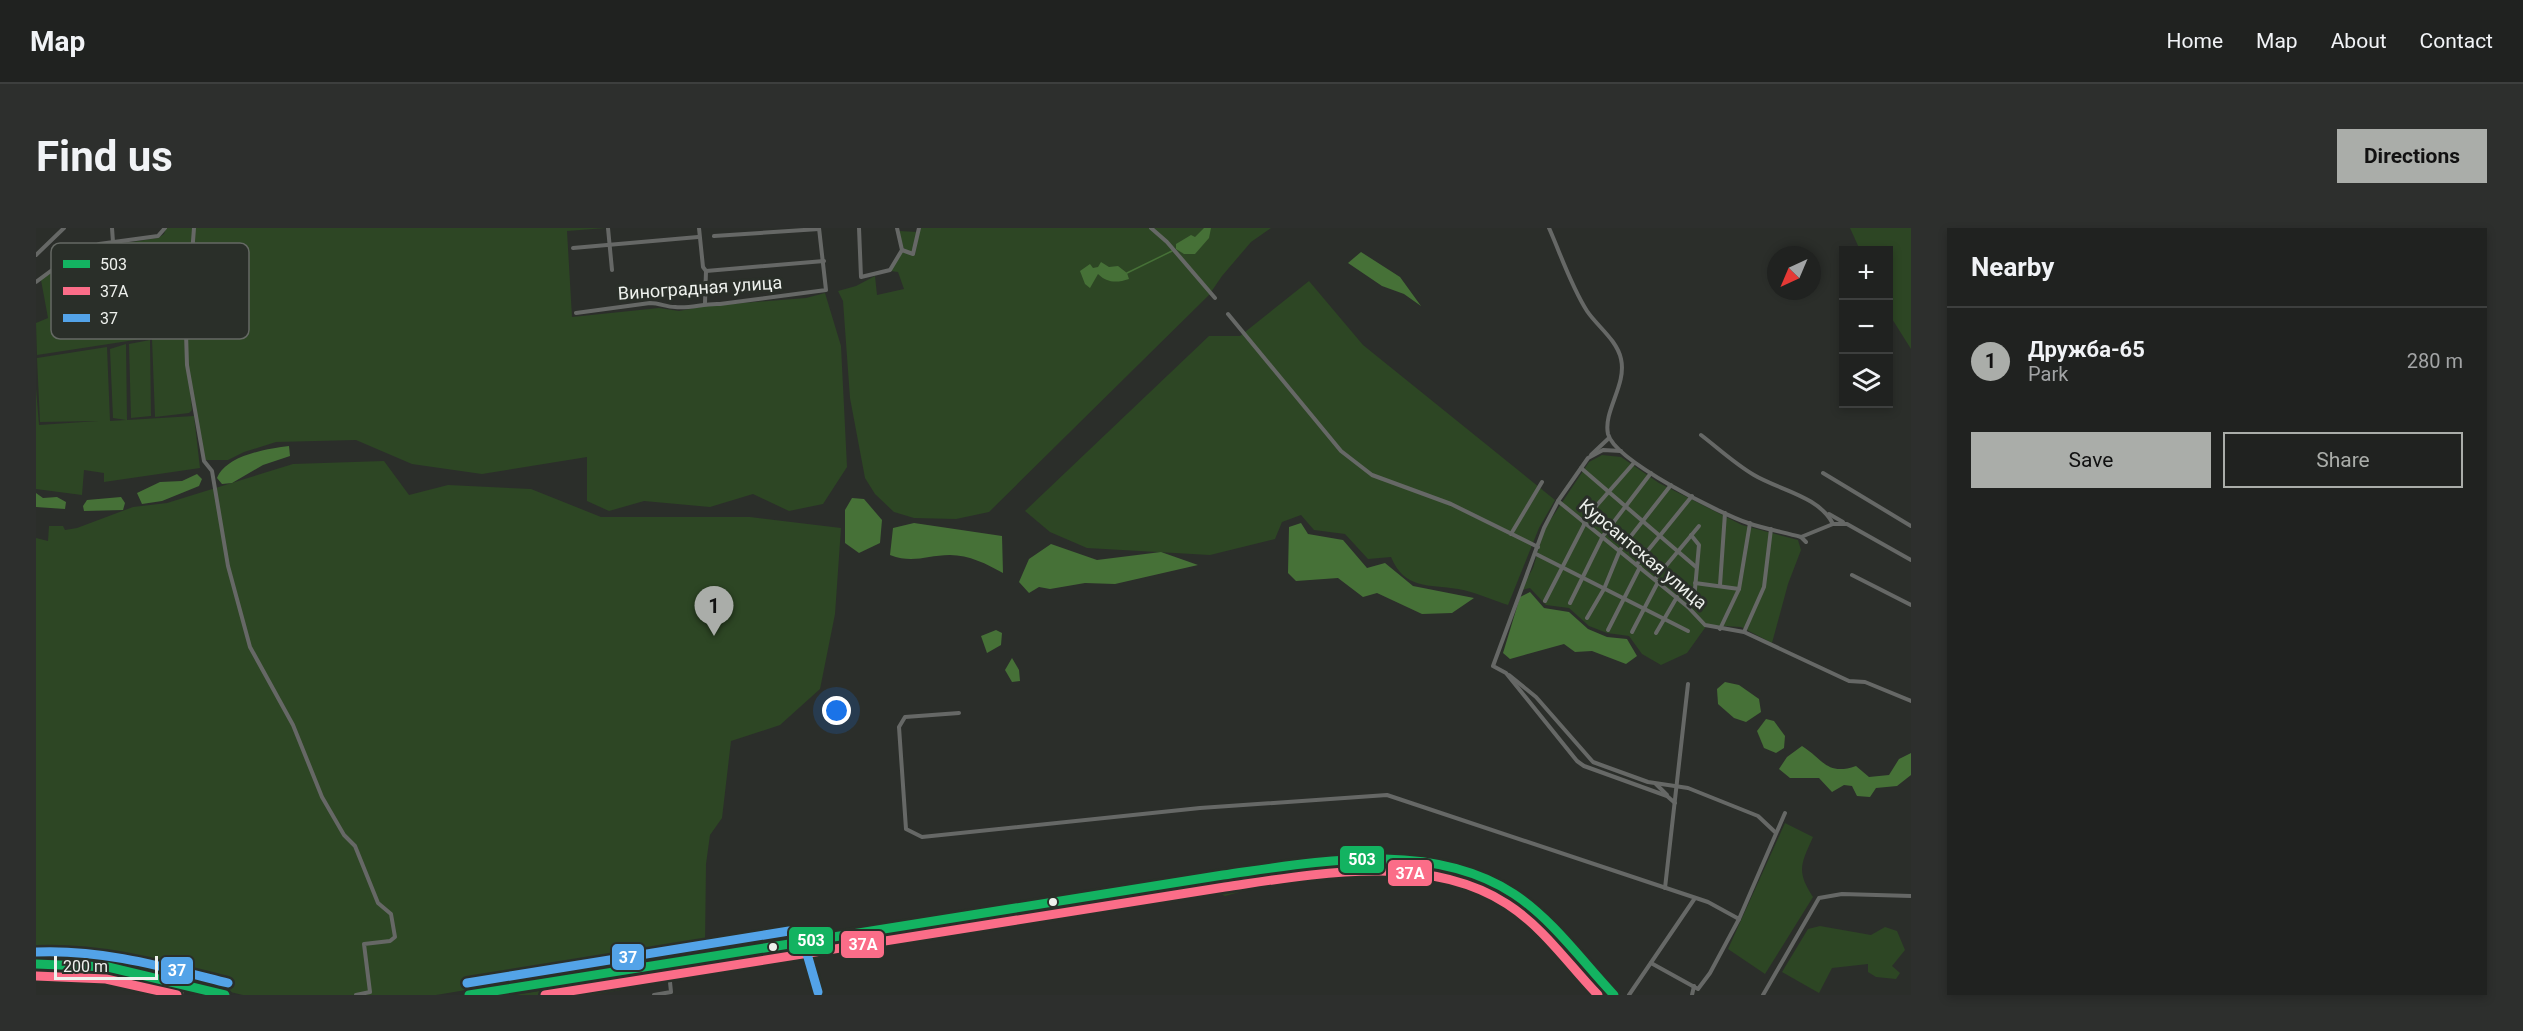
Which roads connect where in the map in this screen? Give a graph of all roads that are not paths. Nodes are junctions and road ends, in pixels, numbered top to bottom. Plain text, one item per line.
1 (64, 228) edge
2 (112, 228) edge
3 (165, 228) edge
4 (194, 228) edge
5 (608, 228) edge
6 (699, 228) edge
7 (819, 228) edge
8 (859, 228) edge
9 (897, 228) edge
10 (919, 228) edge
11 (1151, 228) edge
12 (1549, 228) edge
13 (714, 236) dead end
14 (698, 237) junction
15 (113, 242) junction
16 (106, 243) edge
17 (193, 243) edge
18 (609, 244) junction
19 (573, 249) dead end
20 (902, 250) junction
21 (36, 255) edge
22 (824, 261) junction
23 (612, 270) dead end
24 (706, 270) junction
25 (51, 271) edge
26 (36, 282) edge
27 (1215, 298) dead end
28 (705, 303) junction
29 (576, 313) dead end
30 (1227, 314) dead end
31 (186, 339) edge
32 (1701, 435) dead end
33 (1609, 437) junction
34 (1621, 451) junction
35 (1588, 458) junction
36 (1633, 464) dead end
37 (1581, 468) junction
38 (1651, 473) junction
39 (1823, 473) dead end
40 (1542, 482) dead end
41 (1671, 486) junction
42 (1609, 490) junction
43 (1692, 496) junction
44 (1558, 501) junction
45 (1626, 505) junction
46 (1824, 511) junction
47 (1725, 513) junction
48 (1584, 520) junction
49 (1644, 521) junction
50 (1750, 523) junction
51 (1833, 524) junction
52 (1846, 524) junction
53 (1699, 526) dead end
54 (1911, 526) edge
55 (1771, 528) junction
56 (1511, 534) junction
57 (1691, 535) junction
58 (1603, 536) junction
59 (1661, 536) junction
60 (1801, 537) junction
61 (1806, 542) dead end
62 (1538, 547) junction
63 (1620, 550) junction
64 (1678, 551) junction
65 (1536, 554) junction
66 (1911, 560) edge
67 (1639, 566) junction
68 (1562, 567) junction
69 (1696, 567) junction
70 (1852, 575) dead end
71 (1583, 579) junction
72 (1657, 581) junction
73 (1695, 583) junction
74 (1720, 585) junction
75 (1604, 589) junction
76 (1739, 590) junction
77 (1677, 597) junction
78 (1624, 599) junction
79 (1545, 600) dead end
80 (1570, 603) dead end
81 (1911, 605) edge
82 (1688, 607) junction
83 (1645, 609) junction
84 (1587, 618) dead end
85 (1666, 619) junction
86 (1720, 629) junction
87 (1608, 630) dead end
88 (1688, 631) dead end
89 (1632, 632) dead end
90 (1744, 632) junction
91 (1656, 633) dead end
92 (1506, 674) junction
93 (1688, 684) dead end
94 (1911, 701) edge
95 (959, 713) dead end
96 (1656, 784) junction
97 (1677, 785) junction
98 (1667, 796) junction
99 (1675, 803) junction
100 (1785, 813) dead end
101 (1775, 832) junction
102 (1665, 888) junction
103 (1911, 896) edge
104 (1695, 898) junction
105 (1739, 919) junction
106 (668, 962) junction
107 (1651, 963) junction
108 (36, 964) edge
109 (542, 983) junction
110 (182, 984) junction
111 (1694, 986) junction
112 (182, 995) edge
113 (225, 995) edge
114 (356, 995) edge
115 (469, 995) edge
116 (544, 995) edge
117 (654, 995) edge
118 (1614, 995) edge
119 (1629, 995) edge
120 (1692, 995) edge
121 (1763, 995) edge

1 - 21 street
2 - 15 street
3 - 15 street
4 - 17 street
5 - 18 street
6 - 14 street
7 - 13 street
7 - 22 street
8 - 20 street
9 - 20 street
10 - 20 street
11 - 27 street
12 - 33 street
14 - 18 street
14 - 24 street
15 - 16 street
18 - 19 street
18 - 23 street
22 - 24 street
22 - 28 street, Виноградная улица
24 - 28 street
25 - 26 street
28 - 29 street, Виноградная улица
30 - 56 street
31 - 114 street
32 - 46 street
33 - 34 street
33 - 35 street
34 - 35 street
34 - 38 street
35 - 37 street
36 - 42 street
37 - 42 street
37 - 44 street
38 - 41 street
38 - 45 street
39 - 54 street
40 - 56 street
41 - 43 street
41 - 49 street
42 - 45 street
42 - 48 street
43 - 47 street
43 - 59 street
44 - 48 street, Курсантская улица
44 - 62 street
45 - 49 street
45 - 58 street
46 - 51 street
46 - 52 street
47 - 50 street
47 - 74 street
48 - 58 street, Курсантская улица
48 - 68 street
49 - 59 street
49 - 63 street
50 - 55 street
50 - 76 street
51 - 52 street
51 - 60 street
52 - 66 street
53 - 57 street
55 - 60 street
55 - 90 street
56 - 62 street
57 - 64 street
57 - 69 street
58 - 63 street, Курсантская улица
58 - 71 street
59 - 64 street
59 - 67 street
60 - 61 street
62 - 65 street
63 - 67 street, Курсантская улица
63 - 75 street
64 - 69 street
64 - 72 street
65 - 68 street
65 - 92 street
67 - 72 street, Курсантская улица
67 - 78 street
68 - 71 street
68 - 79 street
69 - 73 street
70 - 81 street
71 - 75 street
71 - 80 street
72 - 77 street, Курсантская улица
72 - 83 street
73 - 74 street
73 - 82 street
74 - 76 street
75 - 78 street
75 - 84 street
76 - 86 street
77 - 82 street, Курсантская улица
77 - 85 street
78 - 83 street
78 - 87 street
82 - 86 street, Курсантская улица
83 - 85 street
83 - 89 street
85 - 88 street
85 - 91 street
86 - 90 street, Курсантская улица
90 - 94 street, Курсантская улица
92 - 96 street
92 - 98 street
93 - 97 street
95 - 102 street
96 - 97 street
96 - 98 street
97 - 99 street
97 - 101 street
98 - 99 street
99 - 102 street
100 - 101 street
101 - 105 street
102 - 104 street
103 - 121 street
104 - 105 street
104 - 107 street
105 - 111 street
106 - 109 main road
106 - 117 street
106 - 118 main road
107 - 111 street
107 - 119 street
108 - 110 main road
109 - 115 main road
109 - 116 street
110 - 112 street
110 - 113 main road
111 - 120 street

